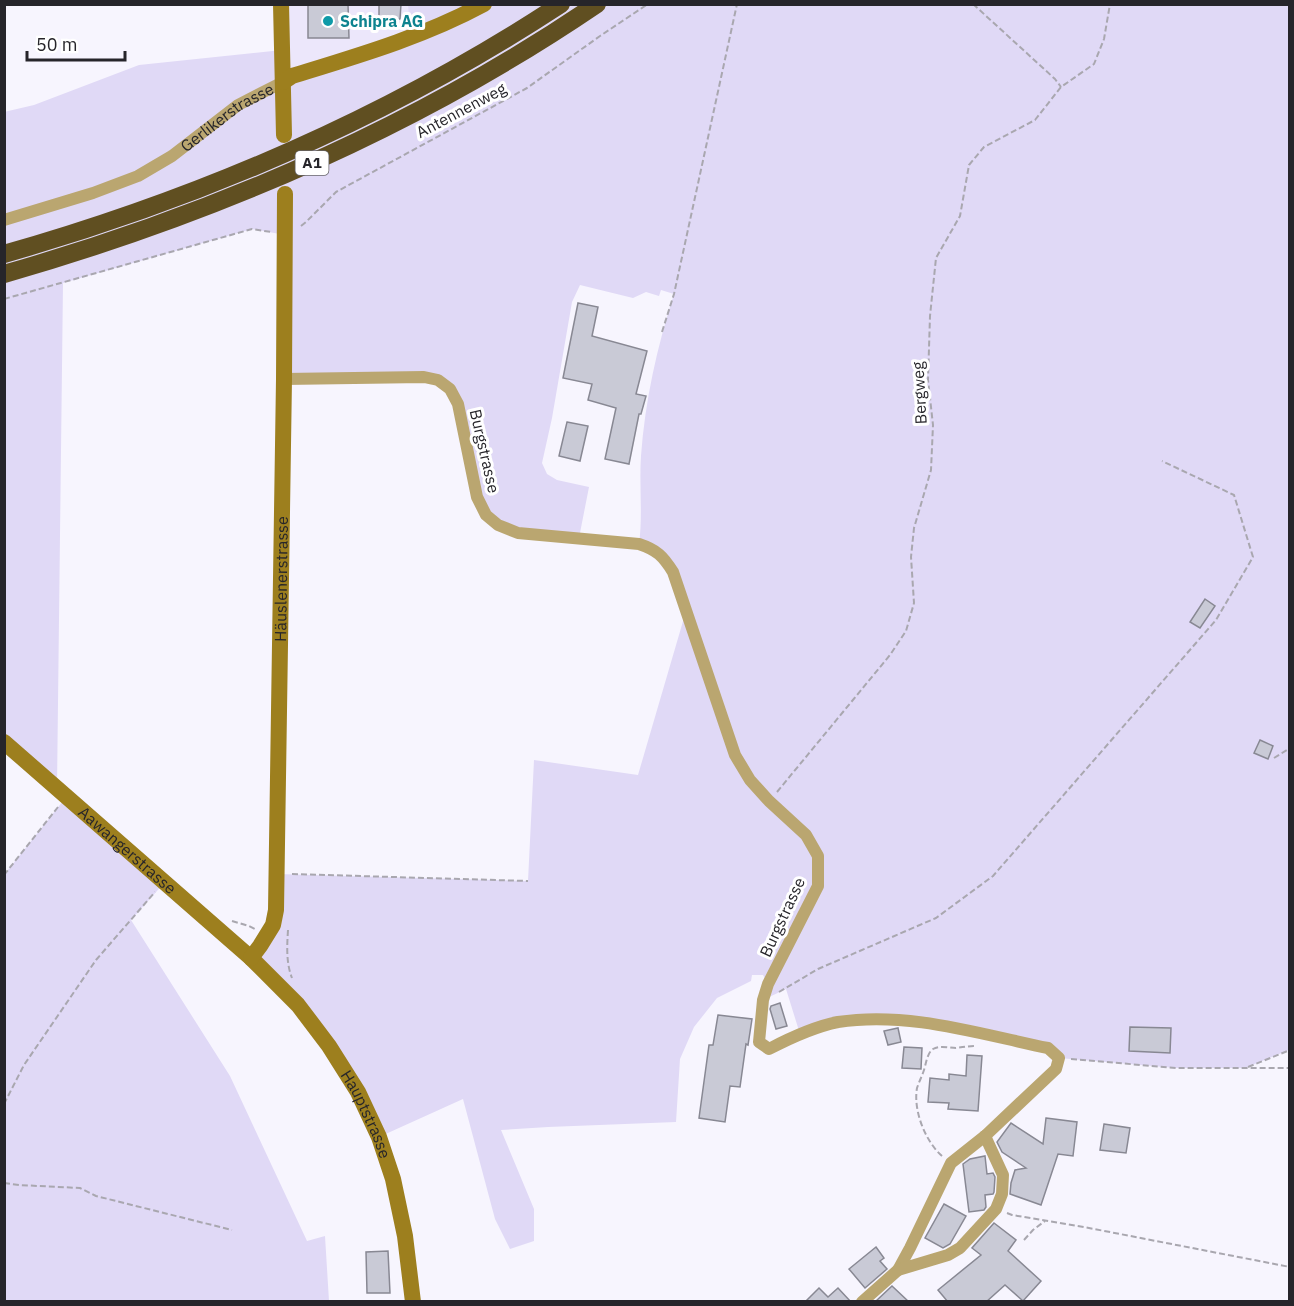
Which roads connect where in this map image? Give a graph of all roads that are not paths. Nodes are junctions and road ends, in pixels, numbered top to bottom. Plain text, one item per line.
1 (281, 4) edge
2 (484, 4) edge
3 (561, 4) edge
4 (597, 4) edge
5 (283, 82) junction
6 (284, 135) dead end
7 (285, 194) dead end
8 (4, 220) edge
9 (4, 254) edge
10 (4, 274) edge
11 (284, 379) junction
12 (4, 741) edge
13 (251, 958) junction
14 (985, 1136) junction
15 (898, 1270) junction
16 (413, 1302) edge
17 (862, 1302) edge

1 - 5 street
2 - 5 street, Gerlikerstrasse
3 - 9 highway, A1
4 - 10 highway, A1
5 - 6 street
5 - 8 street, Gerlikerstrasse
7 - 11 street, Häuslenerstrasse
11 - 13 street, Häuslenerstrasse
11 - 14 street, Burgstrasse
12 - 13 street, Aawangerstrasse
13 - 16 street, Hauptstrasse
14 - 15 street
14 - 15 street
15 - 17 street

